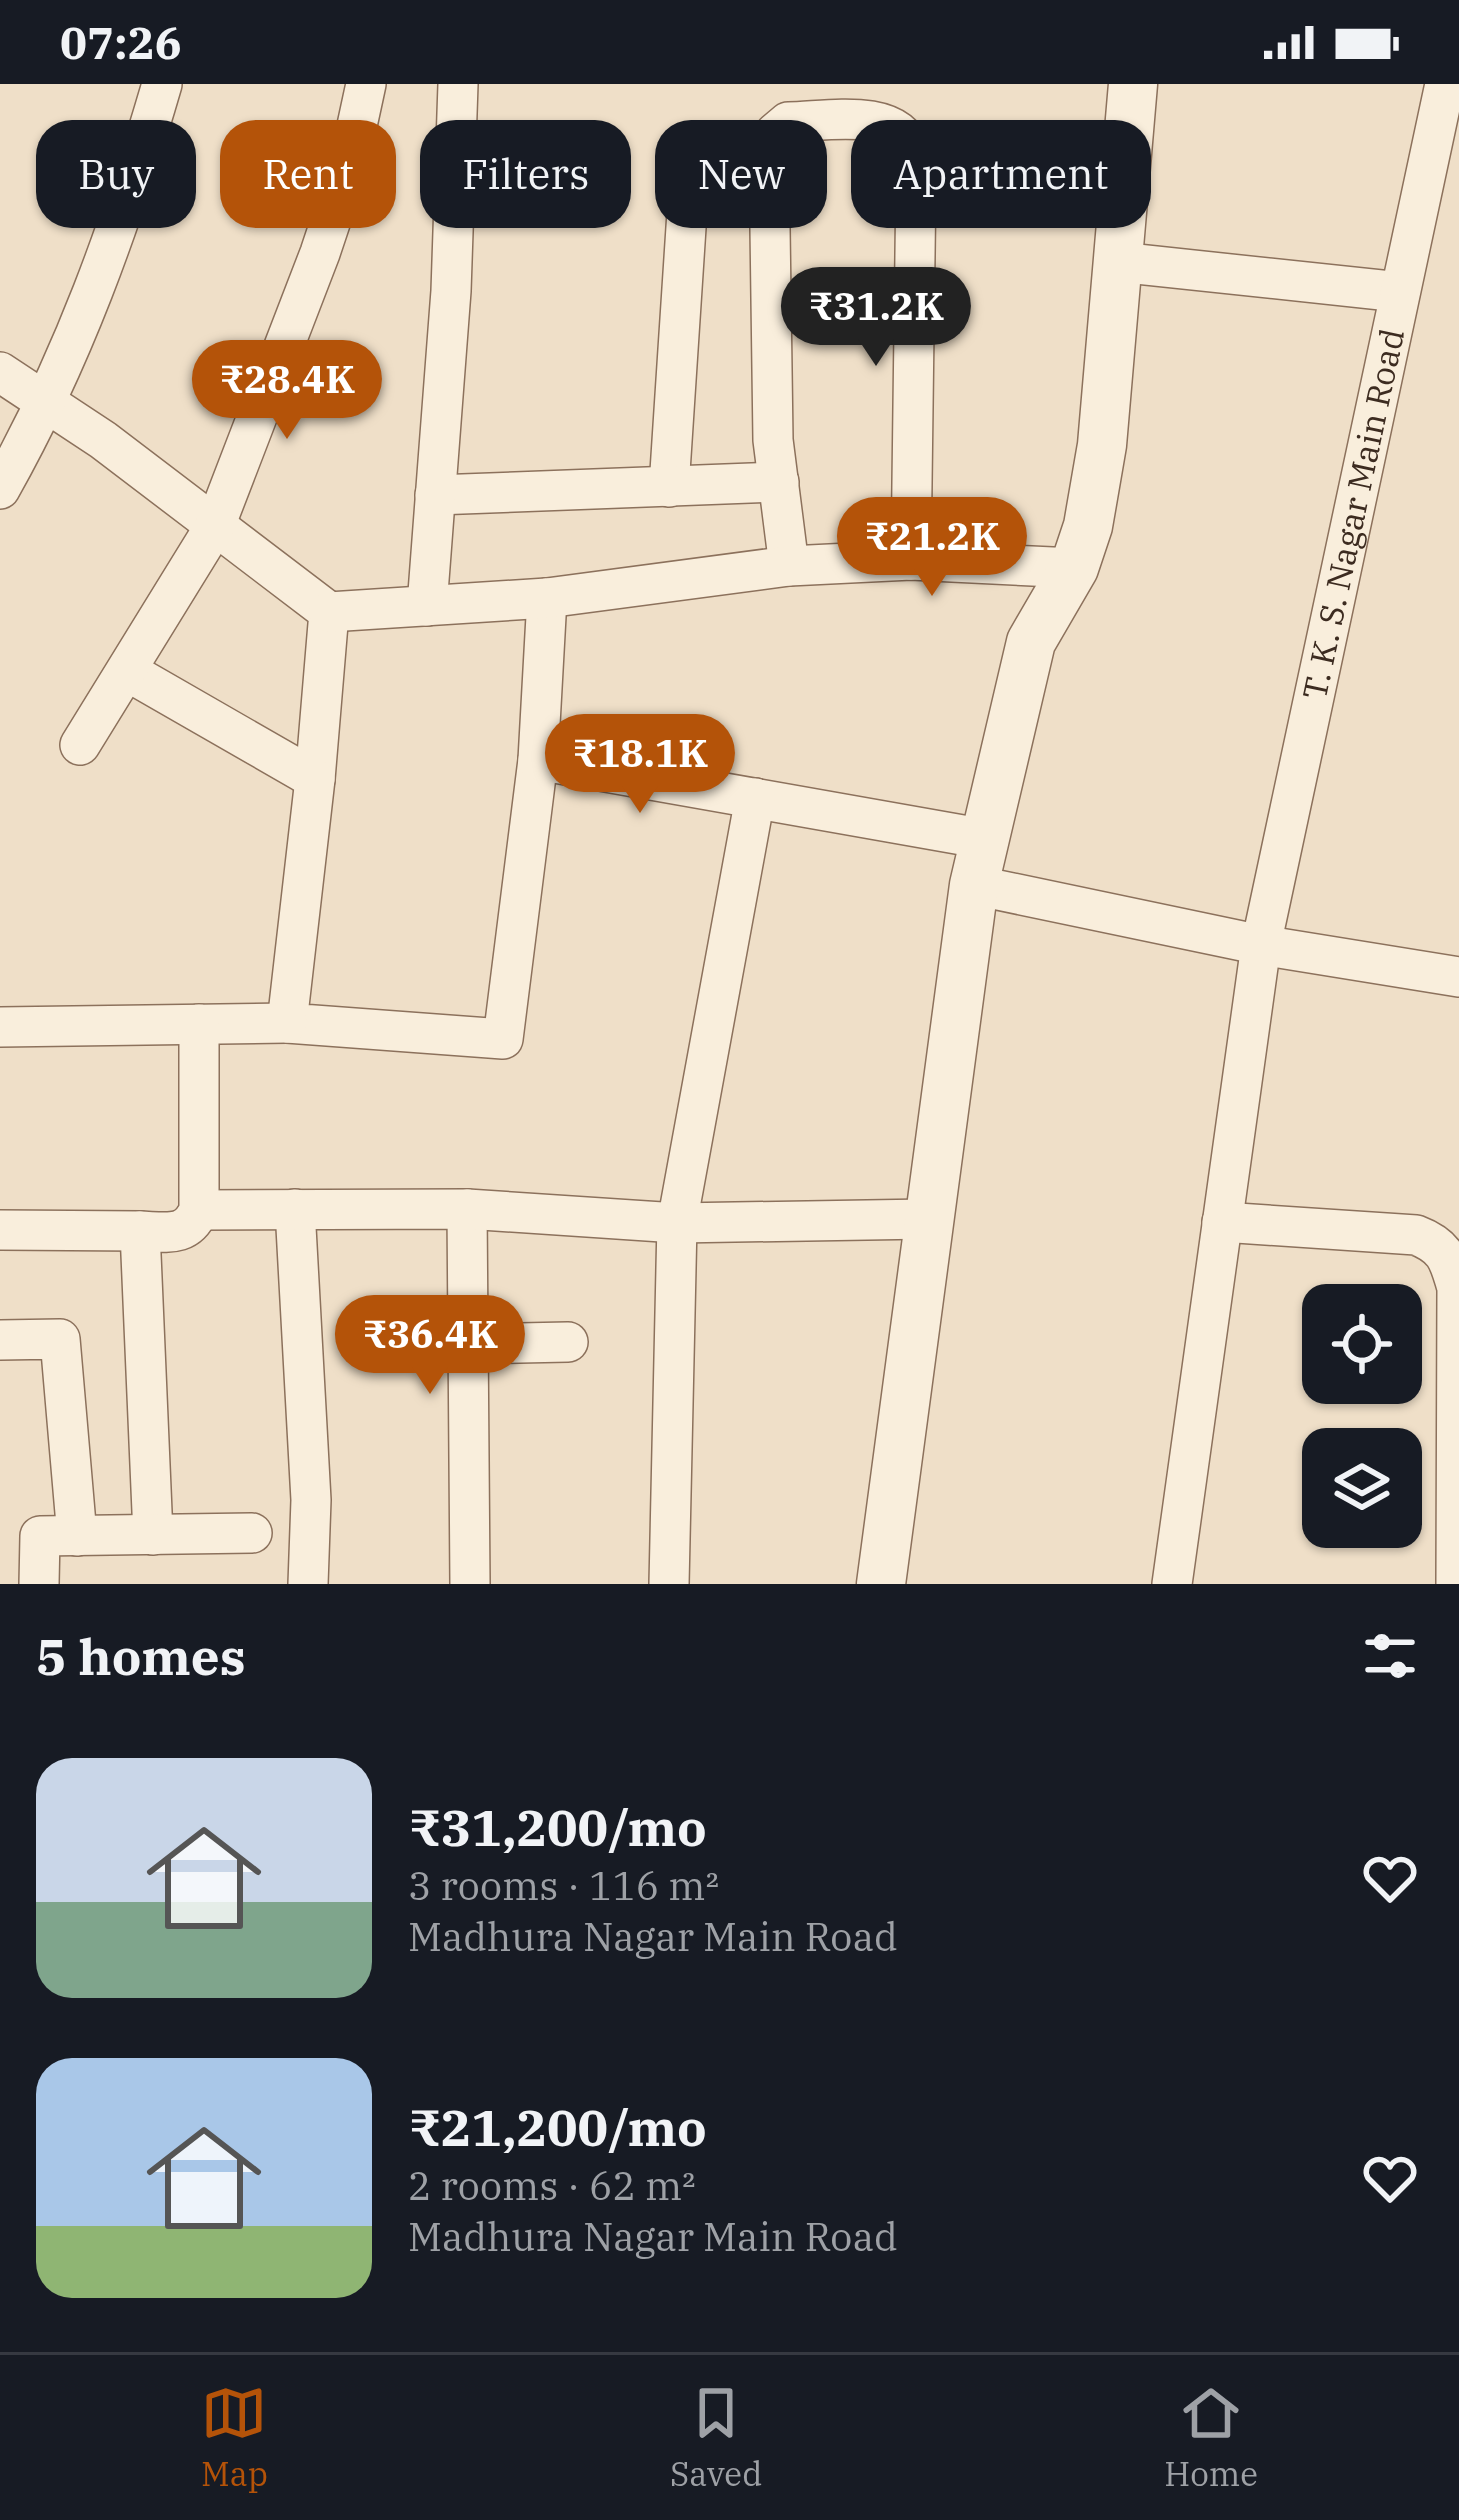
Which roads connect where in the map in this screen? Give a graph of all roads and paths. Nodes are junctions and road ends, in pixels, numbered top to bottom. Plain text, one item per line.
1 (162, 84) edge
2 (366, 84) edge
3 (458, 84) edge
4 (1133, 84) edge
5 (1449, 88) edge
6 (686, 228) edge
7 (1118, 262) junction
8 (1400, 292) junction
9 (0, 373) edge
10 (48, 404) junction
11 (779, 482) junction
12 (669, 487) junction
13 (0, 489) edge
14 (435, 495) junction
15 (215, 526) junction
16 (911, 560) junction
17 (789, 566) junction
18 (1074, 568) junction
19 (547, 598) junction
20 (427, 606) junction
21 (329, 612) junction
22 (127, 670) junction
23 (80, 745) dead end
24 (538, 760) junction
25 (315, 778) junction
26 (755, 798) junction
27 (980, 862) junction
28 (1261, 945) junction
29 (1459, 977) edge
30 (286, 1023) junction
31 (199, 1024) junction
32 (0, 1027) edge
33 (295, 1209) junction
34 (467, 1209) junction
35 (200, 1210) junction
36 (927, 1220) junction
37 (1222, 1222) junction
38 (677, 1223) junction
39 (0, 1229) edge
40 (140, 1232) junction
41 (0, 1340) edge
42 (568, 1342) dead end
43 (466, 1344) junction
44 (252, 1534) dead end
45 (153, 1535) junction
46 (77, 1536) junction
47 (39, 1584) edge
48 (308, 1584) edge
49 (470, 1584) edge
50 (669, 1584) edge
51 (881, 1584) edge
52 (1172, 1584) edge
53 (1456, 1584) edge

1 - 10 street
2 - 15 street
3 - 14 street
4 - 7 street
5 - 8 street, T. K. S. Nagar Main Road
6 - 12 street
7 - 8 street
7 - 18 street
8 - 28 street, T. K. S. Nagar Main Road
9 - 10 street
10 - 13 street
10 - 15 street
11 - 12 street
11 - 16 street
11 - 17 street
12 - 14 street
14 - 20 street
15 - 21 street
15 - 22 street
16 - 17 street
16 - 18 street
17 - 19 street
18 - 27 street
19 - 20 street
19 - 24 street
20 - 21 street
21 - 25 street
22 - 23 street
22 - 25 street
24 - 26 street
24 - 30 street
25 - 30 street
26 - 27 street
26 - 38 street
27 - 28 street
27 - 36 street
28 - 29 street
28 - 37 street, T. K. S. Nagar Main Road
30 - 31 street
31 - 32 street
31 - 35 street
33 - 34 street
33 - 35 street
33 - 48 street
34 - 38 street
34 - 43 street
35 - 40 street
36 - 38 street
36 - 51 street
37 - 52 street, T. K. S. Nagar Main Road
37 - 53 street
38 - 50 street
39 - 40 street
40 - 45 street
41 - 46 street
42 - 43 street
43 - 49 street
44 - 45 street
45 - 46 street
46 - 47 street

